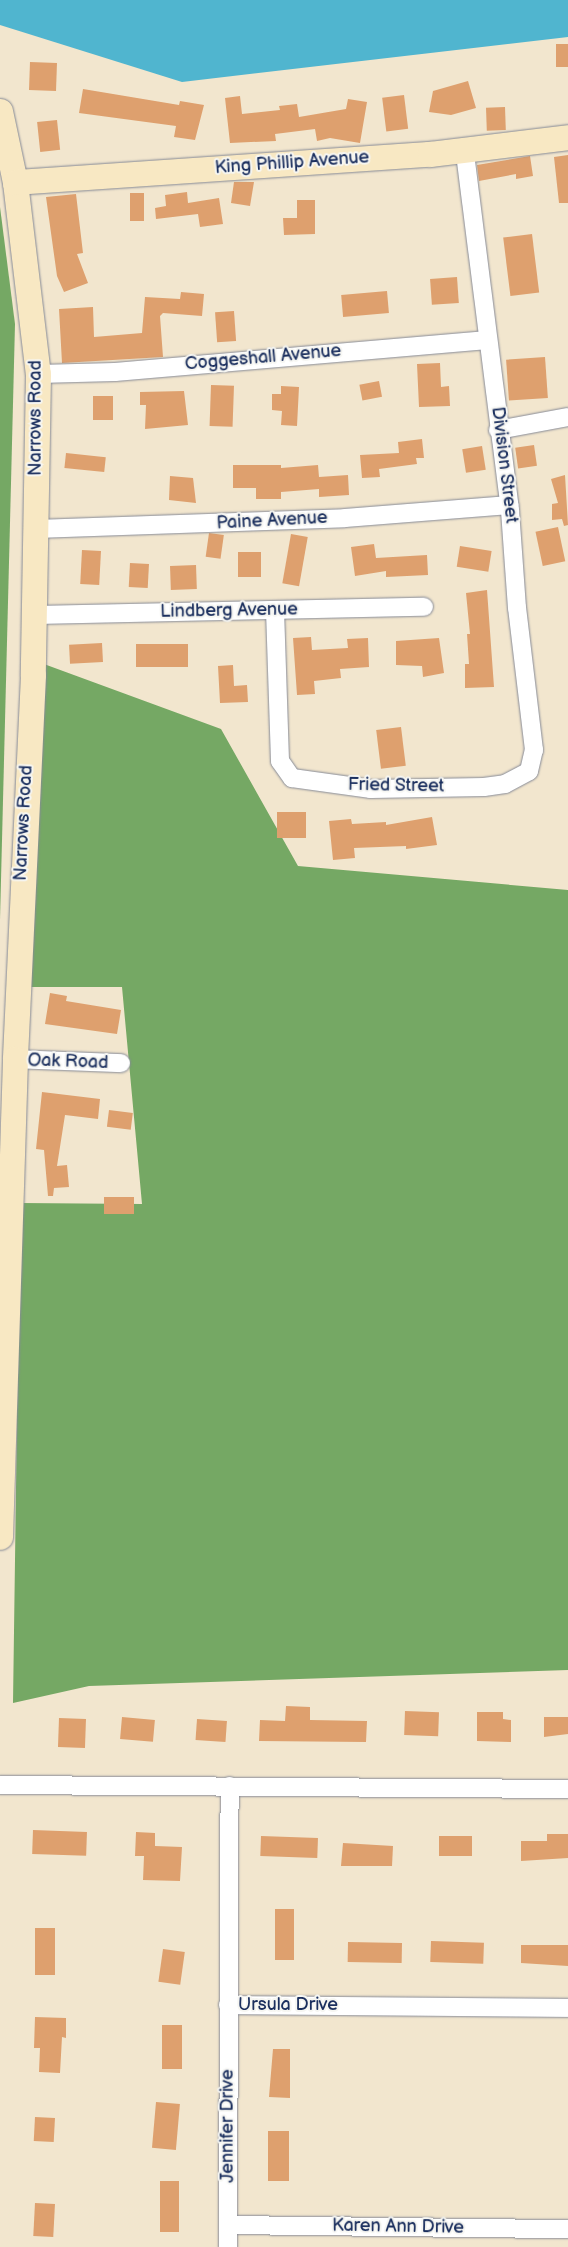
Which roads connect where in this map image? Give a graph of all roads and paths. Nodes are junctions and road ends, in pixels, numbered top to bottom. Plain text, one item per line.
1 (0, 112) edge
2 (568, 137) edge
3 (464, 148) junction
4 (15, 182) junction
5 (488, 340) junction
6 (38, 374) junction
7 (568, 417) edge
8 (498, 430) junction
9 (509, 505) junction
10 (36, 529) junction
11 (424, 607) dead end
12 (275, 610) junction
13 (33, 615) junction
14 (520, 777) joint
15 (15, 1060) junction
16 (121, 1063) dead end
17 (0, 1537) edge
18 (0, 1785) edge
19 (230, 1786) junction
20 (568, 1789) edge
21 (228, 2005) junction
22 (568, 2008) edge
23 (228, 2225) junction
24 (568, 2229) edge
25 (228, 2247) edge

1 - 4 street, Narrows Road
2 - 3 street, King Phillip Avenue
3 - 4 street, King Phillip Avenue
3 - 5 street, Division Street
4 - 6 street, Narrows Road
5 - 6 street, Coggeshall Avenue
5 - 8 street, Division Street
6 - 10 street, Narrows Road
7 - 8 street
8 - 9 street, Division Street
9 - 10 street, Paine Avenue
9 - 14 street, Division Street
10 - 13 street, Narrows Road
11 - 12 street, Lindberg Avenue
12 - 13 street, Lindberg Avenue
12 - 14 street, Fried Street
13 - 15 street, Narrows Road
15 - 16 street, Oak Road
15 - 17 street, Narrows Road
18 - 19 street
19 - 20 street
19 - 21 street, Ursula Drive
21 - 22 street, Ursula Drive
21 - 23 street, Jennifer Drive
23 - 24 street, Karen Ann Drive
23 - 25 street, Jennifer Drive

